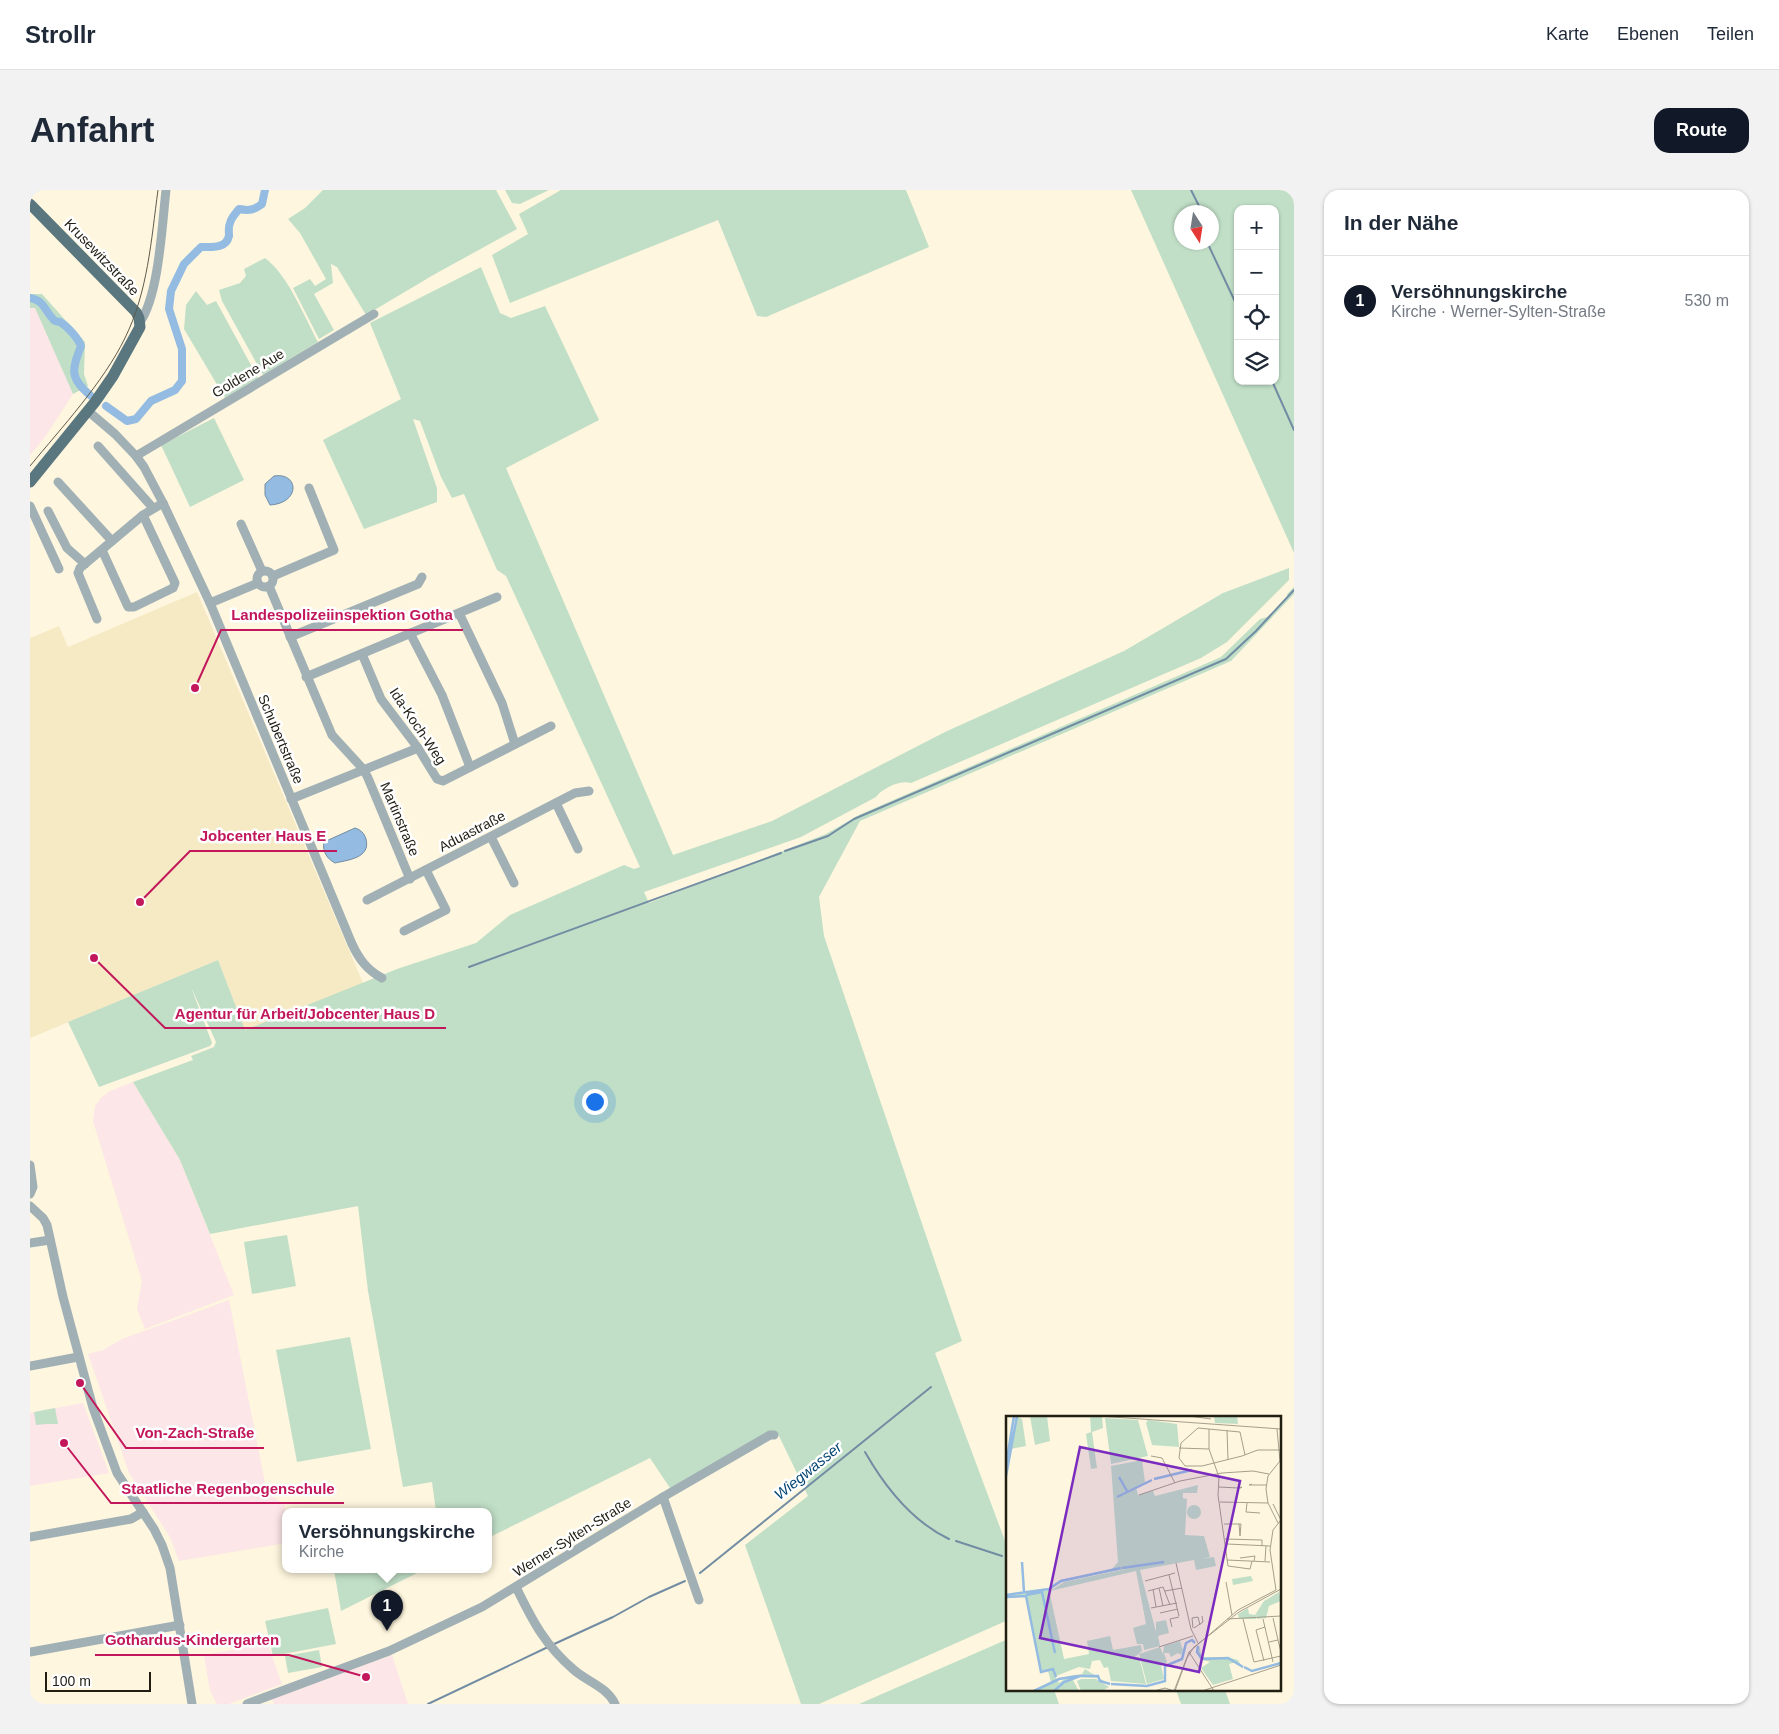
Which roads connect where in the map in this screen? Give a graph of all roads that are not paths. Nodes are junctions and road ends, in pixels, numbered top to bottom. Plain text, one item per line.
1 (166, 190) edge
2 (30, 204) edge
3 (374, 314) dead end
4 (140, 322) junction
5 (88, 411) junction
6 (98, 446) dead end
7 (136, 456) junction
8 (30, 482) edge
9 (58, 482) dead end
10 (309, 488) dead end
11 (163, 503) junction
12 (30, 506) edge
13 (153, 508) junction
14 (48, 511) dead end
15 (142, 515) junction
16 (241, 524) dead end
17 (112, 541) junction
18 (102, 550) junction
19 (85, 564) junction
20 (59, 569) dead end
21 (262, 571) junction
22 (273, 576) junction
23 (422, 577) dead end
24 (258, 583) junction
25 (269, 586) junction
26 (496, 597) dead end
27 (210, 603) junction
28 (459, 613) junction
29 (97, 619) dead end
30 (410, 633) junction
31 (290, 637) junction
32 (362, 654) junction
33 (306, 677) junction
34 (550, 726) dead end
35 (514, 744) junction
36 (418, 748) junction
37 (470, 767) junction
38 (364, 770) junction
39 (589, 791) dead end
40 (292, 799) junction
41 (556, 803) junction
42 (491, 837) junction
43 (578, 850) dead end
44 (426, 870) junction
45 (410, 879) junction
46 (514, 883) dead end
47 (368, 900) dead end
48 (404, 932) dead end
49 (382, 978) dead end
50 (30, 1165) edge
51 (30, 1194) edge
52 (30, 1206) edge
53 (50, 1240) junction
54 (30, 1243) edge
55 (78, 1357) junction
56 (30, 1366) edge
57 (774, 1435) dead end
58 (663, 1497) junction
59 (143, 1512) junction
60 (30, 1537) edge
61 (516, 1587) junction
62 (699, 1600) dead end
63 (180, 1625) junction
64 (30, 1652) edge
65 (192, 1704) edge
66 (247, 1704) edge
67 (615, 1704) edge

1 - 4 street
2 - 4 main road, Krusewitzstraße
3 - 7 street, Goldene Aue
4 - 5 main road
5 - 7 street, Schubertstraße
5 - 8 main road
6 - 13 street
7 - 11 street, Schubertstraße
9 - 17 street
10 - 22 street
11 - 13 street
11 - 27 street, Schubertstraße
12 - 20 street
13 - 15 street
14 - 19 street
15 - 17 street
15 - 18 street
16 - 21 street
17 - 18 street
18 - 19 street
19 - 29 street
21 - 22 street
21 - 24 street
22 - 25 street
23 - 31 street
24 - 25 street
24 - 27 street
25 - 31 street, Martinstraße
26 - 28 street
27 - 40 street, Schubertstraße
28 - 30 street
28 - 35 street
30 - 32 street
30 - 37 street
31 - 33 street, Martinstraße
32 - 33 street
32 - 36 street, Ida-Koch-Weg
33 - 38 street, Martinstraße
34 - 35 street, Ida-Koch-Weg
35 - 37 street, Ida-Koch-Weg
36 - 37 street, Ida-Koch-Weg
36 - 38 street
38 - 40 street
38 - 45 street, Martinstraße
39 - 41 street, Aduastraße
40 - 49 street, Schubertstraße
41 - 42 street, Aduastraße
41 - 43 street
42 - 44 street, Aduastraße
42 - 46 street
44 - 45 street, Aduastraße
44 - 48 street
45 - 47 street, Aduastraße
50 - 51 street
52 - 53 street
53 - 54 street
53 - 55 street
55 - 56 street
55 - 59 street
57 - 58 street, Werner-Sylten-Straße
58 - 61 street, Werner-Sylten-Straße
58 - 62 street
59 - 60 street
59 - 63 street
61 - 66 street, Werner-Sylten-Straße
61 - 67 street
63 - 64 street
63 - 65 street

